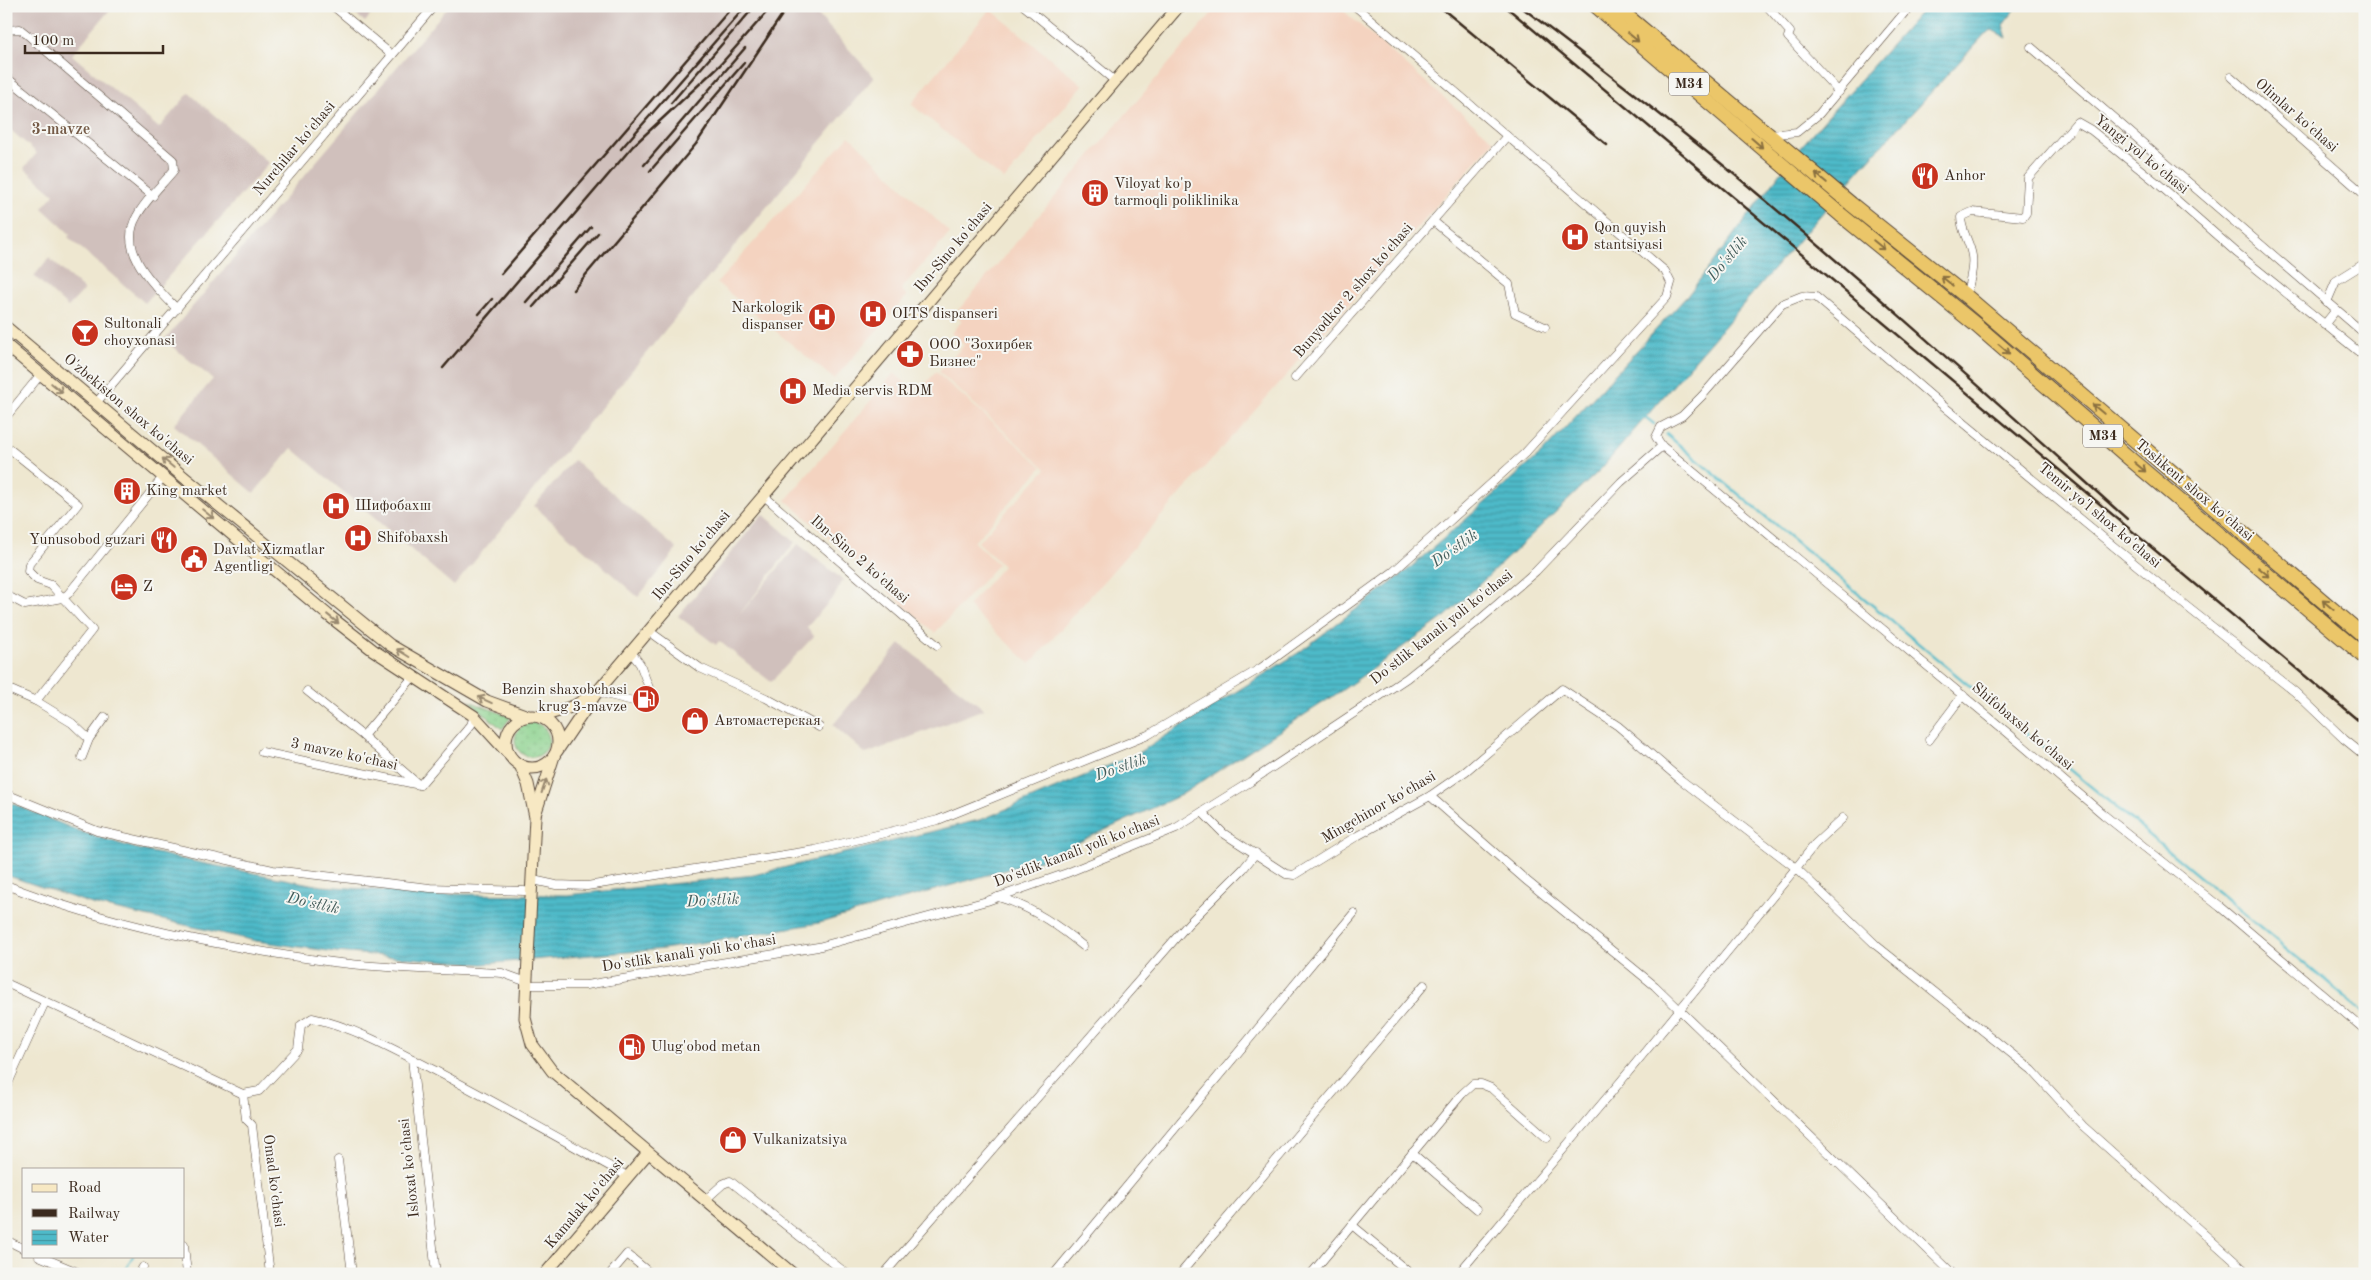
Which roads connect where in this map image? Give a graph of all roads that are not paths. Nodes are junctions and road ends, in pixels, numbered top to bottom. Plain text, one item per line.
1 (333, 6) edge
2 (434, 6) edge
3 (1024, 6) edge
4 (1179, 6) edge
5 (1355, 6) edge
6 (1596, 6) edge
7 (1615, 6) edge
8 (1767, 6) edge
9 (1911, 7) edge
10 (6, 30) edge
11 (2030, 47) dead end
12 (392, 55) junction
13 (6, 77) edge
14 (2231, 77) dead end
15 (1115, 81) junction
16 (1839, 92) junction
17 (1770, 134) junction
18 (1507, 136) junction
19 (2365, 195) edge
20 (153, 196) junction
21 (1433, 221) junction
22 (2365, 263) edge
23 (1966, 296) junction
24 (2327, 302) junction
25 (176, 309) junction
26 (2336, 310) junction
27 (2324, 325) junction
28 (6, 327) edge
29 (1545, 327) dead end
30 (2365, 334) edge
31 (6, 345) edge
32 (2365, 357) edge
33 (41, 374) junction
34 (1295, 378) dead end
35 (96, 403) junction
36 (6, 417) edge
37 (6, 446) edge
38 (1662, 446) junction
39 (163, 477) junction
40 (764, 496) junction
41 (7, 598) edge
42 (62, 598) junction
43 (649, 631) junction
44 (2365, 637) edge
45 (937, 645) dead end
46 (631, 652) junction
47 (2365, 657) edge
48 (413, 677) junction
49 (6, 688) edge
50 (307, 691) dead end
51 (597, 692) junction
52 (651, 693) dead end
53 (1963, 695) junction
54 (36, 701) junction
55 (641, 703) dead end
56 (474, 716) junction
57 (528, 716) junction
58 (106, 717) dead end
59 (540, 717) junction
60 (818, 727) dead end
61 (363, 736) junction
62 (88, 738) junction
63 (1929, 740) dead end
64 (262, 752) dead end
65 (507, 752) junction
66 (556, 753) junction
67 (2365, 756) edge
68 (82, 757) dead end
69 (520, 765) junction
70 (420, 785) junction
71 (6, 794) edge
72 (1430, 796) junction
73 (1202, 812) junction
74 (535, 817) junction
75 (1843, 818) dead end
76 (1256, 853) junction
77 (1796, 868) junction
78 (530, 885) junction
79 (6, 886) edge
80 (998, 897) junction
81 (1354, 913) dead end
82 (1083, 946) dead end
83 (527, 980) junction
84 (6, 984) edge
85 (1424, 985) dead end
86 (45, 1002) junction
87 (1679, 1009) junction
88 (2365, 1030) edge
89 (412, 1059) junction
90 (6, 1088) edge
91 (243, 1094) junction
92 (1547, 1138) dead end
93 (1412, 1153) junction
94 (648, 1154) junction
95 (338, 1160) dead end
96 (627, 1176) junction
97 (704, 1201) junction
98 (1477, 1209) dead end
99 (1352, 1225) junction
100 (6, 1240) edge
101 (22, 1248) edge
102 (185, 1254) edge
103 (44, 1258) edge
104 (82, 1274) edge
105 (187, 1274) edge
106 (270, 1274) edge
107 (352, 1274) edge
108 (436, 1274) edge
109 (545, 1274) edge
110 (610, 1274) edge
111 (650, 1274) edge
112 (793, 1274) edge
113 (846, 1274) edge
114 (884, 1274) edge
115 (1054, 1274) edge
116 (1180, 1274) edge
117 (1311, 1274) edge
118 (1411, 1274) edge
119 (1458, 1274) edge
120 (1954, 1274) edge
121 (2249, 1274) edge

1 - 12 street
2 - 12 street, Nurchilar ko'chasi
3 - 15 street
4 - 15 main road, Ibn-Sino ko'chasi
5 - 18 street
6 -> 47 highway, Toshkent shox ko'chasi / M34
7 - 17 highway, M34
8 - 16 street
9 - 16 street
10 - 20 street
11 - 24 street
12 - 25 street, Nurchilar ko'chasi
13 - 20 street
14 - 19 street, Olimlar ko'chasi
15 - 40 main road, Ibn-Sino ko'chasi
16 - 17 street
23 -> 17 highway, Toshkent shox ko'chasi / M34
18 - 21 street, Bunyodkor 2 shox ko'chasi
18 - 78 street
20 - 25 street
21 - 29 street, Bunyodkor 2 shox ko'chasi
21 - 34 street, Bunyodkor 2 shox ko'chasi
22 - 24 street
23 - 27 street, Yangi yol ko'chasi
44 -> 23 highway, Toshkent shox ko'chasi / M34
24 - 26 street
25 - 35 street, Nurchilar ko'chasi
26 - 27 street
26 - 30 street
27 - 32 street, Yangi yol ko'chasi
28 - 35 main road, O'zbekiston shox ko'chasi
31 - 33 main road, O'zbekiston shox ko'chasi
33 - 36 street
33 -> 39 main road, O'zbekiston shox ko'chasi
57 -> 35 main road, O'zbekiston shox ko'chasi
37 - 42 street
38 - 53 street, Shifobaxsh ko'chasi
38 - 67 street, Temir yo'l shox ko'chasi
38 - 73 street, Do'stlik kanali yoli ko'chasi
39 - 42 street
39 -> 48 main road, O'zbekiston shox ko'chasi
40 - 43 main road, Ibn-Sino ko'chasi
40 - 45 street, Ibn-Sino 2 ko'chasi
41 - 42 street
42 - 54 street
43 - 46 main road, Ibn-Sino ko'chasi
43 - 60 street
46 - 51 main road, Ibn-Sino ko'chasi
46 - 52 street
48 - 56 main road, O'zbekiston shox ko'chasi
48 - 61 street, 3 mavze ko'chasi
49 - 54 street
50 - 61 street, 3 mavze ko'chasi
51 - 55 street
51 - 59 main road
51 - 66 main road
53 - 63 street
53 - 88 street, Shifobaxsh ko'chasi
54 - 62 street
56 - 65 main road, O'zbekiston shox ko'chasi
56 - 70 street
57 - 59 main road
57 - 65 main road
58 - 62 street
59 - 66 main road
61 - 70 street, 3 mavze ko'chasi
62 - 68 street
64 - 70 street, 3 mavze ko'chasi
65 - 69 main road
66 - 69 main road
74 -> 66 main road
69 - 74 main road
71 - 78 street
72 - 76 street, Mingchinor ko'chasi
72 - 77 street, Mingchinor ko'chasi
72 - 87 street
73 - 76 street, Mingchinor ko'chasi
73 - 80 street, Do'stlik kanali yoli ko'chasi
74 - 78 main road
75 - 77 street
76 - 114 street
77 - 87 street
77 - 121 street
78 - 83 main road
79 - 83 street, Do'stlik kanali yoli ko'chasi
80 - 82 street
80 - 83 street, Do'stlik kanali yoli ko'chasi
81 - 115 street
83 - 94 main road
84 - 86 street
85 - 116 street
86 - 90 street
86 - 91 street
87 - 119 street
87 - 120 street
89 - 91 street
89 - 96 street
89 - 108 street, Isloxat ko'chasi
91 - 106 street, Omad ko'chasi
92 - 93 street
93 - 98 street
93 - 99 street
94 - 96 main road, Kamalak ko'chasi
94 - 97 main road
95 - 107 street
96 - 109 main road, Kamalak ko'chasi
97 - 112 main road
97 - 113 street
99 - 117 street
99 - 118 street
100 - 101 street
102 - 105 street
103 - 104 street
110 - 111 street

